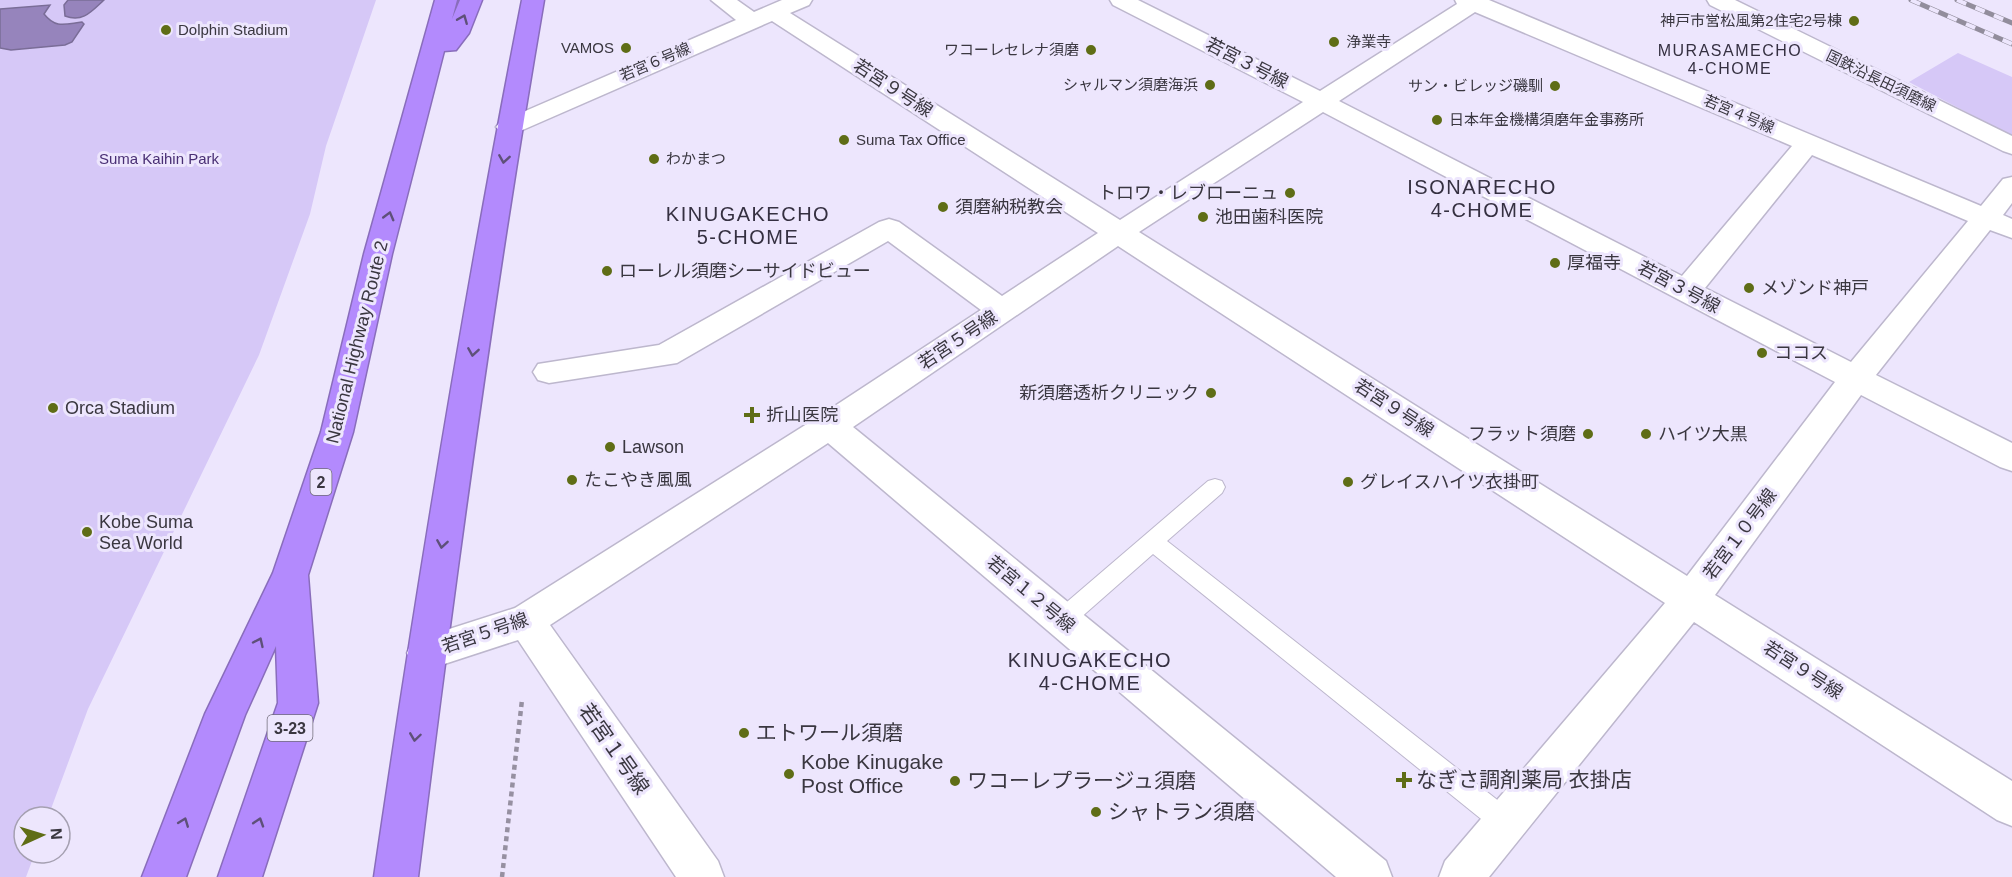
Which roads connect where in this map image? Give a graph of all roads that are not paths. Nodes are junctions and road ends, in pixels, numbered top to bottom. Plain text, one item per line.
1 (446, 0) edge
2 (471, 0) edge
3 (533, 0) edge
4 (722, 0) edge
5 (1121, 0) edge
6 (1718, 0) edge
7 (1472, 1) edge
8 (776, 11) edge
9 (428, 70) junction
10 (1322, 100) junction
11 (509, 127) junction
12 (1808, 143) junction
13 (2012, 146) edge
14 (2012, 185) edge
15 (1998, 223) edge
16 (1120, 232) junction
17 (1686, 291) junction
18 (1002, 311) junction
19 (549, 372) dead end
20 (1855, 379) junction
21 (830, 426) junction
22 (2012, 458) edge
23 (1215, 487) dead end
24 (1152, 541) junction
25 (291, 573) junction
26 (1691, 599) junction
27 (1062, 620) junction
28 (526, 621) junction
29 (426, 653) junction
30 (2012, 805) edge
31 (1505, 822) junction
32 (164, 877) edge
33 (240, 877) edge
34 (396, 877) edge
35 (702, 877) edge
36 (1370, 877) edge
37 (1461, 877) edge

1 - 9 highway, National Highway Route 2 / 2
9 -> 2 highway, 2
3 - 11 highway
4 - 8 street, 若宮９号線
5 - 10 street, 若宮３号線
6 - 13 street, 国鉄沿長田須磨線
7 - 10 street, 若宮５号線
7 - 12 street, 若宮４号線
8 - 11 street, 若宮６号線
8 - 16 street, 若宮９号線
25 -> 9 highway, National Highway Route 2 / 2
10 - 16 street, 若宮５号線
10 - 17 street, 若宮３号線
11 -> 29 highway
12 - 15 street, 若宮４号線
12 - 17 street
14 - 15 street, 若宮１０号線
15 - 20 street, 若宮１０号線
16 - 18 street, 若宮５号線
16 - 26 street, 若宮９号線
17 - 20 street, 若宮３号線
18 - 19 street
18 - 21 street, 若宮５号線
20 - 22 street, 若宮３号線
20 - 26 street, 若宮１０号線
21 - 27 street, 若宮１２号線
21 - 28 street, 若宮５号線
23 - 24 lane
24 - 27 lane
24 - 31 lane
32 -> 25 highway, National Highway Route 2 / 2
33 -> 25 highway, 3-23
26 - 30 street, 若宮９号線
26 - 31 street, 若宮１０号線
27 - 36 street, 若宮１２号線
28 - 29 street, 若宮５号線
28 - 35 street, 若宮１号線
29 -> 34 highway
31 - 37 street, 若宮１０号線

